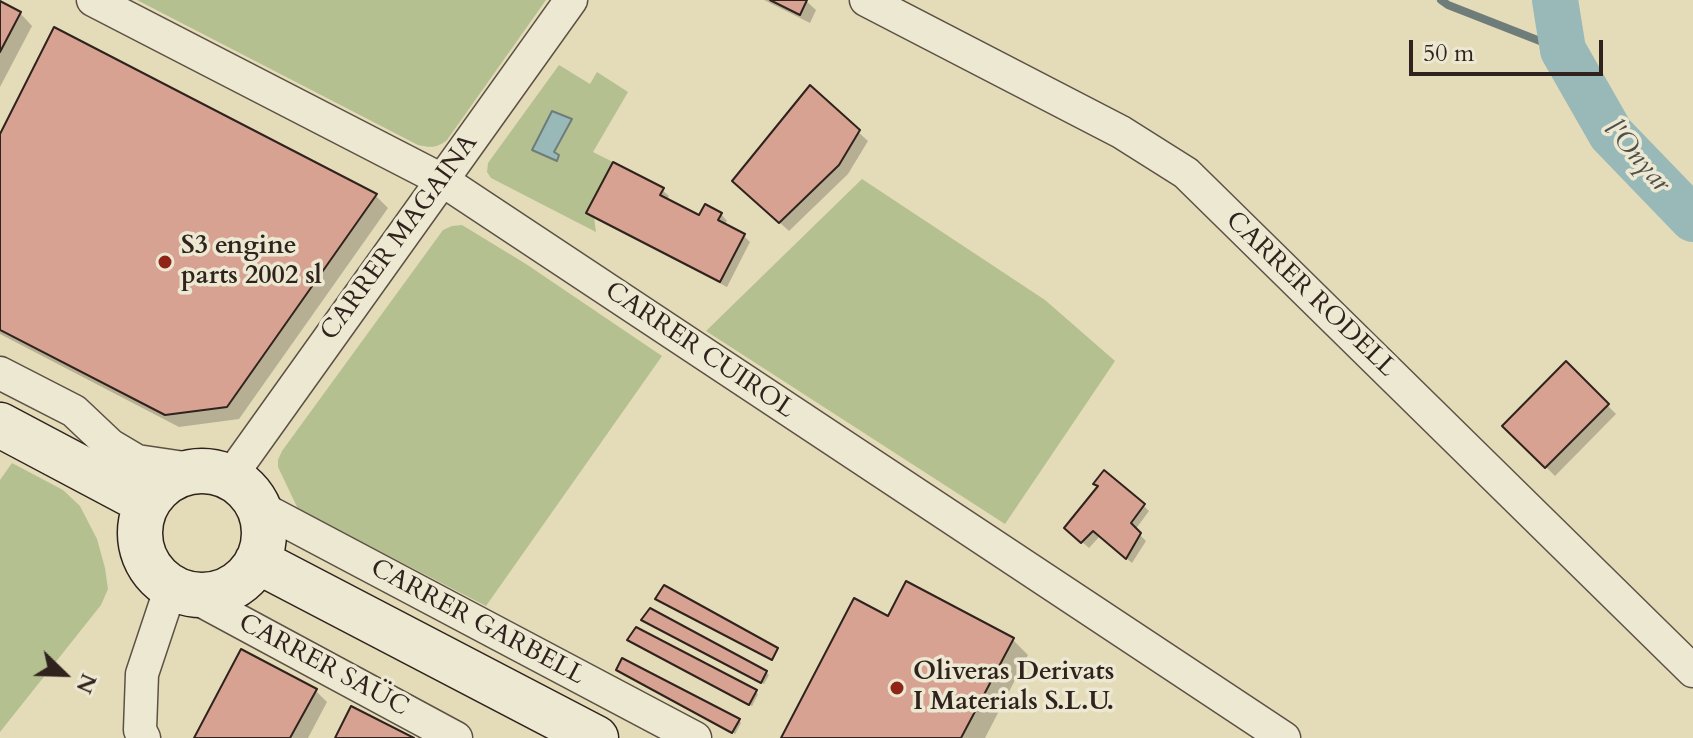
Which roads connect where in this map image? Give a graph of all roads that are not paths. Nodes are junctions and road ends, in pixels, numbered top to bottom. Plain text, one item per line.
1 (93, 0) edge
2 (571, 0) edge
3 (866, 0) edge
4 (442, 180) junction
5 (0, 373) edge
6 (0, 425) edge
7 (229, 485) junction
8 (147, 503) junction
9 (257, 561) junction
10 (180, 591) junction
11 (1693, 671) edge
12 (144, 738) edge
13 (456, 738) edge
14 (596, 738) edge
15 (695, 738) edge
16 (1284, 738) edge

1 - 4 street, CARRER CUIROL
2 - 4 street, CARRER MAGAINA
3 - 11 street, CARRER RODELL
4 - 7 street, CARRER MAGAINA
4 - 16 street, CARRER CUIROL
5 - 7 street, CARRER GARBELL
6 - 8 main road
7 - 8 main road
7 - 9 main road
7 - 15 street, CARRER GARBELL
8 - 10 main road
9 - 10 main road
9 - 14 main road
10 - 12 street
10 - 13 street, CARRER SAÜC

